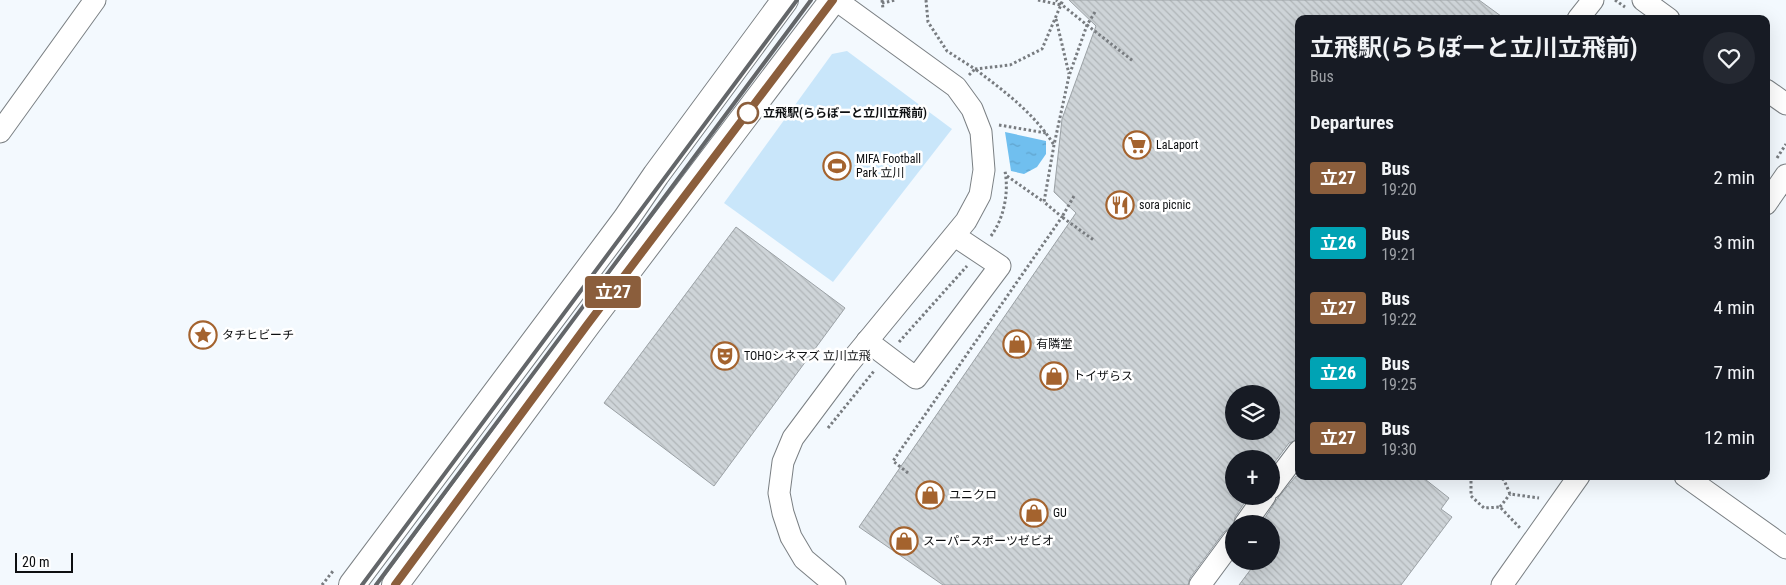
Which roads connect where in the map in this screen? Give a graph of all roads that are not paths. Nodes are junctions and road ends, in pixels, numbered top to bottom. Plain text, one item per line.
1 (95, 0) edge
2 (785, 0) edge
3 (832, 0) edge
4 (836, 0) edge
5 (1593, 0) edge
6 (1643, 0) edge
7 (1581, 15) edge
8 (1663, 15) edge
9 (1770, 93) edge
10 (1786, 104) edge
11 (0, 132) edge
12 (1786, 175) edge
13 (1770, 198) edge
14 (955, 236) junction
15 (867, 341) junction
16 (1295, 456) edge
17 (1280, 476) edge
18 (1576, 480) edge
19 (1691, 480) edge
20 (1786, 548) edge
21 (1225, 551) edge
22 (352, 585) edge
23 (394, 585) edge
24 (835, 585) edge
25 (1200, 585) edge
26 (1502, 585) edge

1 - 11 street
2 - 22 main road
3 - 23 main road
4 - 14 street
5 - 7 street
6 - 8 street
9 - 10 street
12 - 13 street
14 - 15 street
14 - 15 street
15 - 24 street
16 - 17 street
18 - 26 street
19 - 20 street
21 - 25 street

